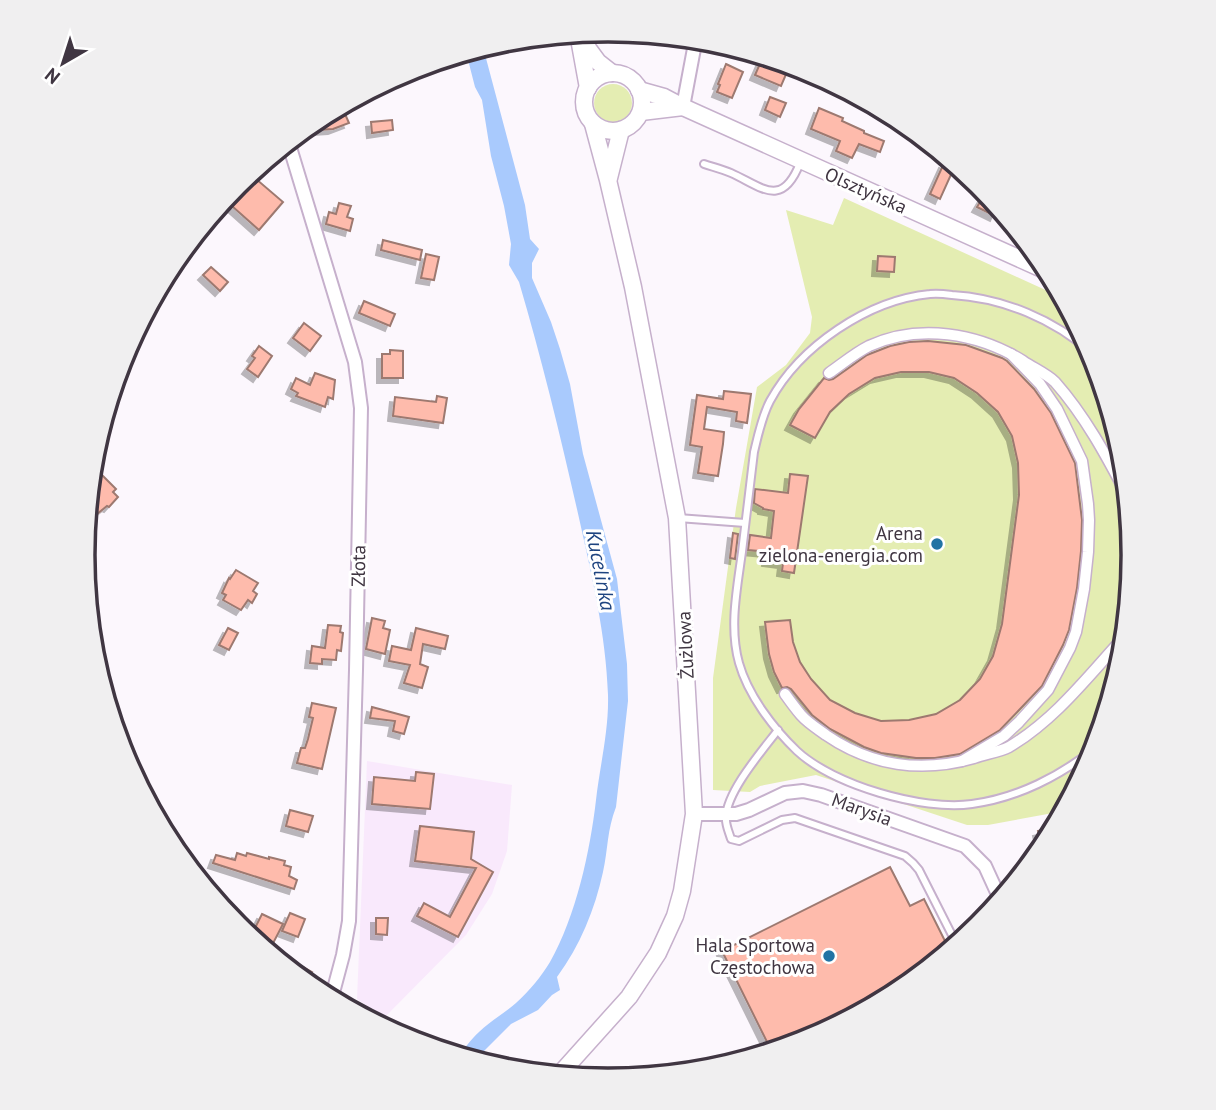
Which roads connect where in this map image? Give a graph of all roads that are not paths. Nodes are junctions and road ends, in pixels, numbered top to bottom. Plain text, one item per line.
1 (580, 43) edge
2 (584, 43) edge
3 (694, 49) edge
4 (612, 73) junction
5 (588, 88) junction
6 (639, 90) junction
7 (683, 107) junction
8 (641, 112) junction
9 (593, 124) junction
10 (621, 130) junction
11 (291, 152) edge
12 (801, 161) junction
13 (704, 164) dead end
14 (608, 180) junction
15 (1030, 264) edge
16 (1073, 339) edge
17 (1011, 354) junction
18 (829, 373) dead end
19 (1114, 470) edge
20 (677, 518) junction
21 (745, 523) junction
22 (1112, 650) edge
23 (785, 694) dead end
24 (778, 730) junction
25 (962, 761) junction
26 (1077, 762) edge
27 (694, 814) junction
28 (726, 814) junction
29 (996, 890) edge
30 (952, 935) edge
31 (334, 989) edge
32 (567, 1066) edge

1 - 5 street
2 - 4 street
3 - 7 street
4 - 5 street
4 - 6 street
5 - 9 street
6 - 7 street, Olsztyńska
6 - 8 street
7 - 8 street
7 - 12 street, Olsztyńska
8 - 10 street
9 - 10 street
9 - 14 street, Żużlowa
10 - 14 street, Żużlowa
11 - 31 street, Złota
12 - 13 lane
12 - 15 street, Olsztyńska
14 - 20 street, Żużlowa
16 - 21 lane
17 - 18 street
17 - 19 street
17 - 25 street
20 - 21 lane
20 - 27 street, Żużlowa
21 - 24 lane
22 - 25 street
23 - 25 street
24 - 26 lane
24 - 28 lane
27 - 28 street, Marysia
27 - 32 street, Żużlowa
28 - 29 street, Marysia
28 - 30 lane

